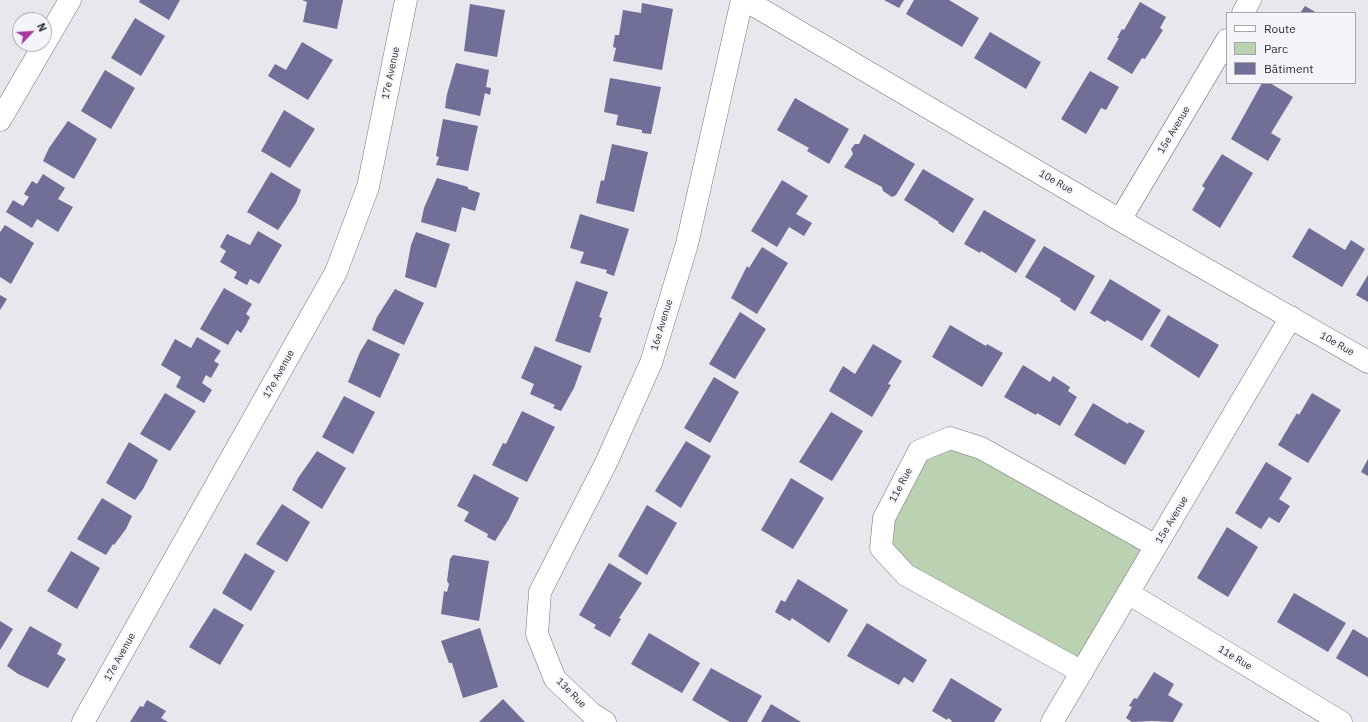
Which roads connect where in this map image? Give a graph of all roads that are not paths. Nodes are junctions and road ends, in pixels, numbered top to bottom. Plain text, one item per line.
1 (70, 0) edge
2 (406, 0) edge
3 (744, 0) edge
4 (1250, 0) edge
5 (1244, 12) edge
6 (1226, 42) edge
7 (0, 120) edge
8 (1120, 220) junction
9 (1291, 317) junction
10 (1368, 362) edge
11 (1156, 546) junction
12 (1128, 593) junction
13 (537, 634) joint
14 (1082, 672) junction
15 (83, 722) edge
16 (605, 722) edge
17 (1052, 722) edge
18 (1341, 722) edge

1 - 7 street
2 - 15 street, 17e Avenue
3 - 8 street, 10e Rue
3 - 13 street, 16e Avenue
4 - 5 street
6 - 8 street, 15e Avenue
8 - 9 street, 10e Rue
9 - 10 street, 10e Rue
9 - 11 street, 15e Avenue
11 - 12 street, 15e Avenue
11 - 14 street, 11e Rue
12 - 14 street, 15e Avenue
12 - 18 street, 11e Rue
13 - 16 street, 13e Rue
14 - 17 street, 15e Avenue

